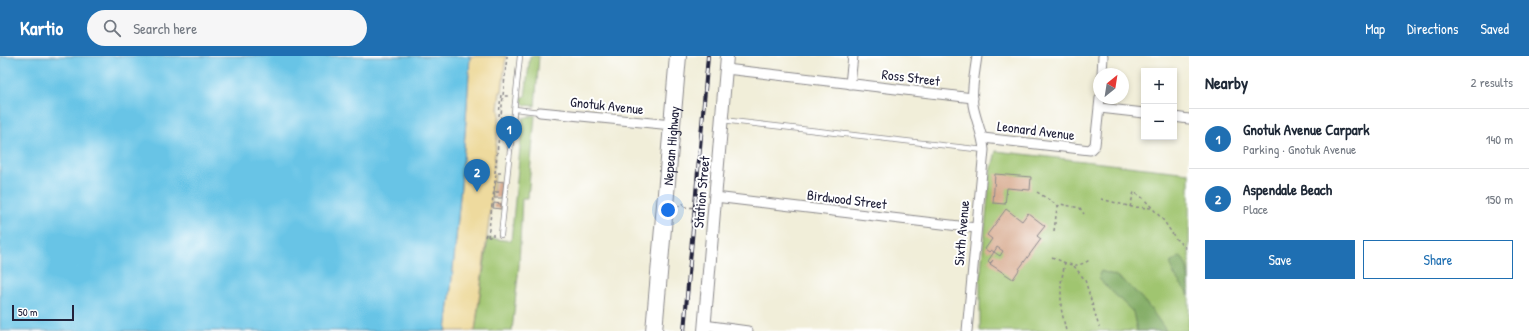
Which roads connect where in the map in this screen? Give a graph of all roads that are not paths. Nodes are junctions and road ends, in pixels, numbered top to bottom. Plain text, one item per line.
1 (520, 56) edge
2 (678, 56) edge
3 (727, 56) edge
4 (853, 56) edge
5 (977, 56) edge
6 (1103, 56) edge
7 (1102, 68) edge
8 (726, 69) junction
9 (850, 84) junction
10 (973, 98) junction
11 (1100, 104) edge
12 (1100, 108) junction
13 (515, 109) junction
14 (540, 112) joint
15 (1141, 113) edge
16 (1177, 117) edge
17 (1189, 119) edge
18 (722, 120) junction
19 (672, 125) junction
20 (983, 138) junction
21 (984, 150) junction
22 (715, 197) junction
23 (976, 228) junction
24 (501, 235) road end
25 (704, 328) edge
26 (654, 331) edge
27 (748, 331) edge
28 (967, 331) edge

1 - 13 lane
2 - 19 highway, Nepean Highway
3 - 8 street, Station Street
4 - 9 street
5 - 10 street, Sixth Avenue
6 - 7 street
8 - 9 street, Ross Street
8 - 18 street, Station Street
9 - 10 street, Ross Street
10 - 20 street, Sixth Avenue
11 - 12 street
12 - 15 street
12 - 20 street, Leonard Avenue
13 - 14 lane
13 - 24 lane
14 - 19 street, Gnotuk Avenue
16 - 17 street
18 - 21 lane
18 - 22 street, Station Street
19 - 26 highway, Nepean Highway
20 - 21 street, Sixth Avenue
21 - 23 street, Sixth Avenue
22 - 23 street, Birdwood Street
22 - 25 street, Station Street
23 - 28 street, Sixth Avenue
25 - 27 street

